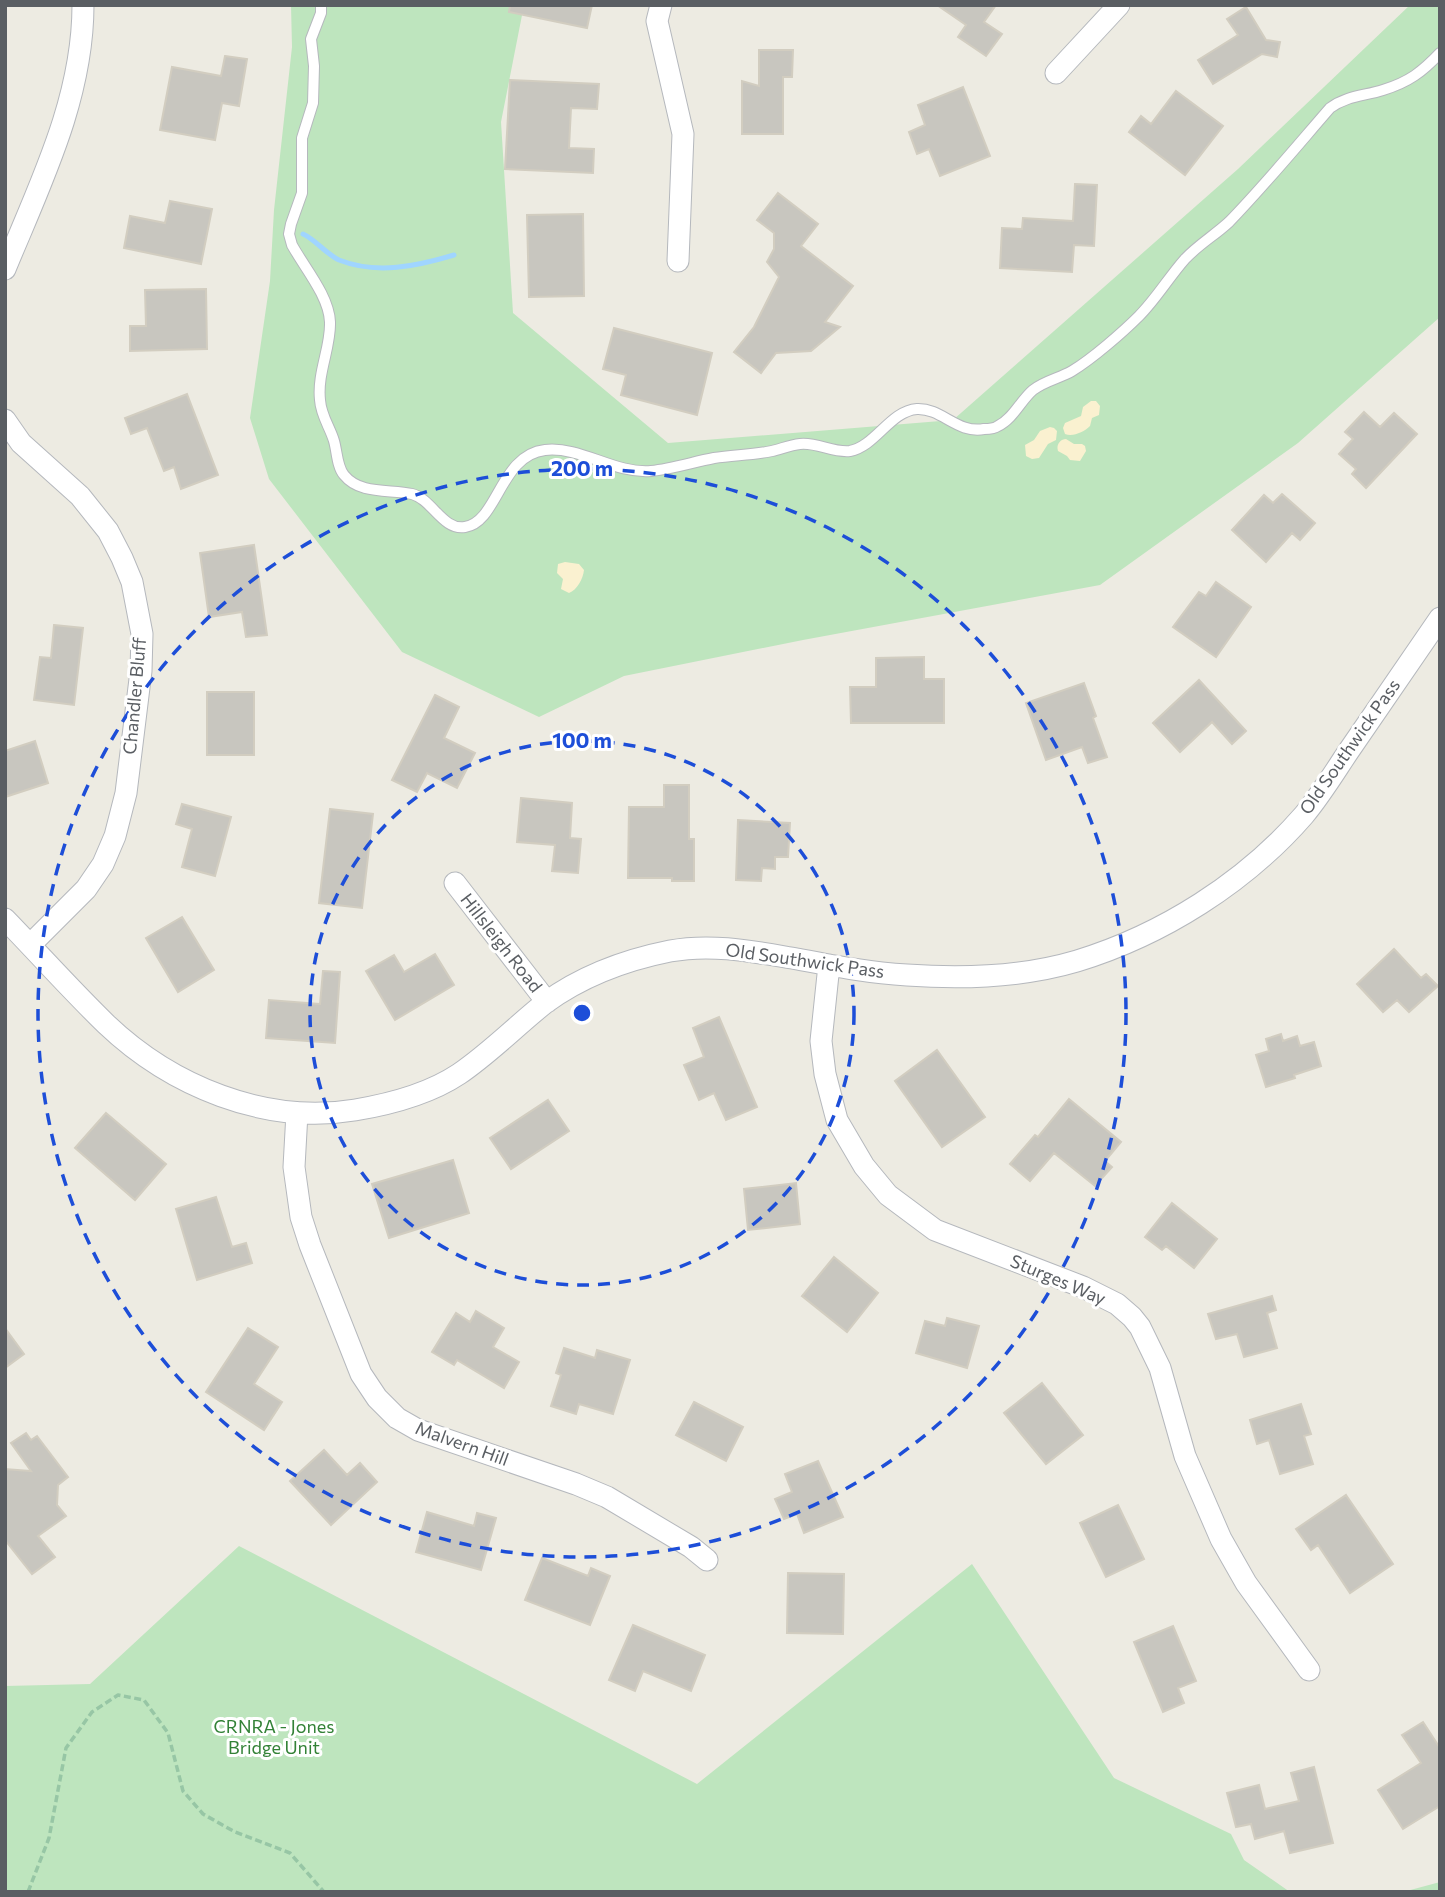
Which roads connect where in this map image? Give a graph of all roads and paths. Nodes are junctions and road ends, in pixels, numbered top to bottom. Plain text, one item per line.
1 (83, 5) edge
2 (321, 5) edge
3 (661, 5) edge
4 (1119, 5) edge
5 (1440, 53) edge
6 (1056, 73) dead end
7 (678, 261) dead end
8 (5, 269) edge
9 (5, 420) edge
10 (1440, 618) edge
11 (455, 883) dead end
12 (5, 919) edge
13 (30, 945) junction
14 (829, 965) junction
15 (548, 1002) junction
16 (297, 1113) junction
17 (707, 1560) dead end
18 (1309, 1670) dead end
19 (27, 1892) edge
20 (324, 1892) edge

1 - 8 street
2 - 5 lane
3 - 7 street
4 - 6 street
9 - 13 street, Chandler Bluff
10 - 14 street, Old Southwick Pass
11 - 15 street, Hillsleigh Road
12 - 13 street, Old Southwick Pass
13 - 16 street, Old Southwick Pass
14 - 15 street, Old Southwick Pass
14 - 18 street, Sturges Way
15 - 16 street, Old Southwick Pass
16 - 17 street, Malvern Hill
19 - 20 path

